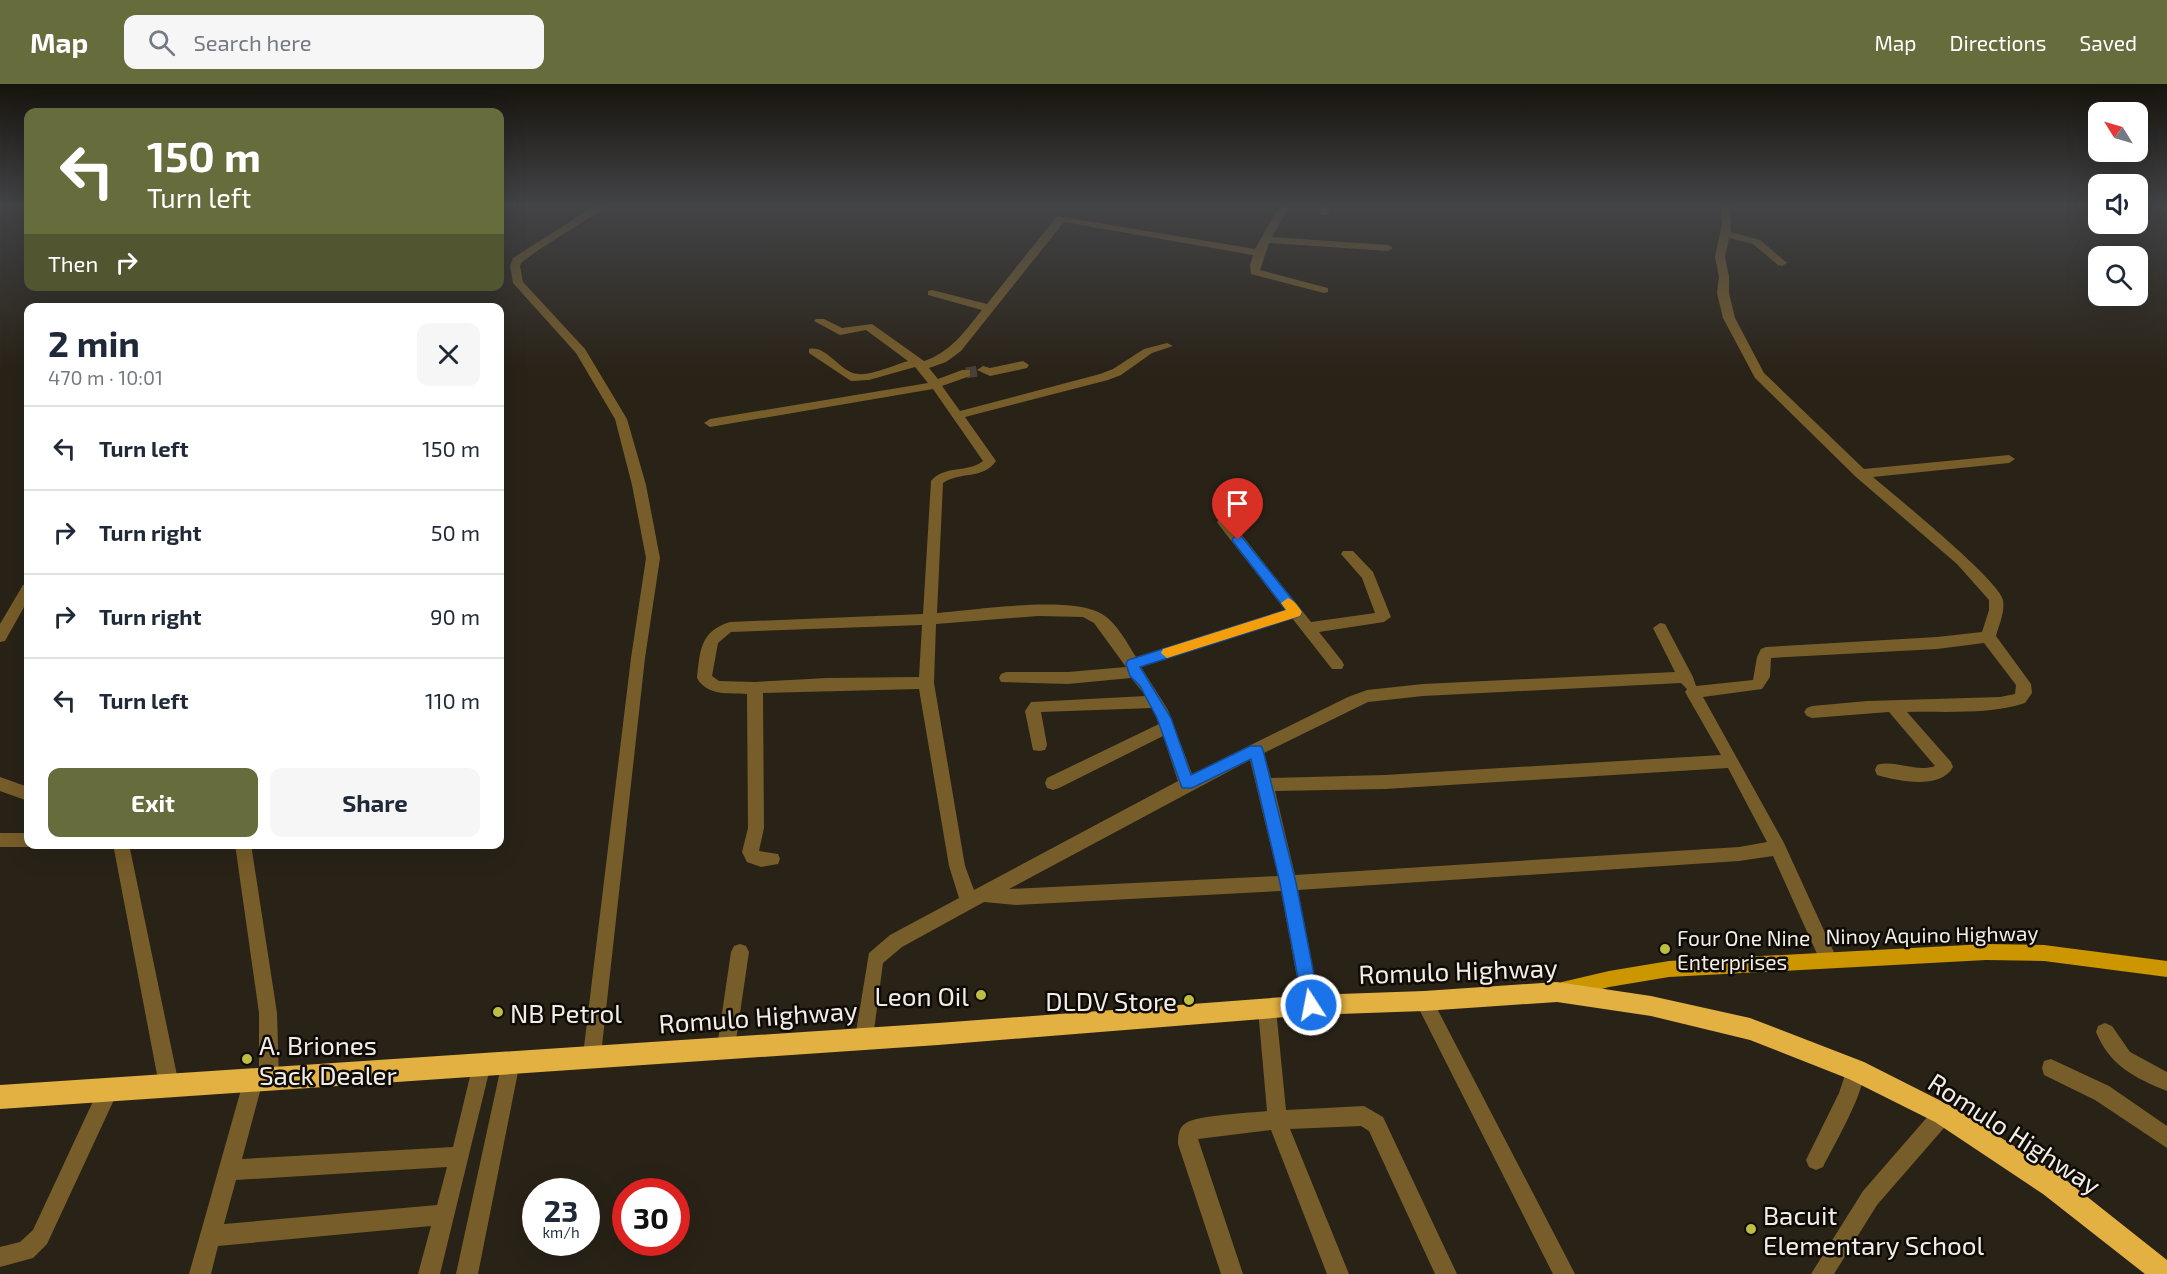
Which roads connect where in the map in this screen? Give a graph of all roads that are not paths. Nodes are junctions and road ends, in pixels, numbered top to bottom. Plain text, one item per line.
1 (518, 261) edge
2 (1026, 261) edge
3 (1257, 261) edge
4 (1721, 261) edge
5 (1780, 261) edge
6 (1782, 263) dead end
7 (1324, 290) dead end
8 (932, 292) dead end
9 (988, 308) junction
10 (820, 321) dead end
11 (1167, 346) dead end
12 (813, 351) dead end
13 (920, 364) junction
14 (1023, 365) dead end
15 (983, 370) tunnel mouth
16 (966, 373) tunnel mouth
17 (936, 385) junction
18 (958, 415) junction
19 (710, 423) dead end
20 (2009, 459) dead end
21 (1861, 474) junction
22 (1224, 522) dead end
23 (1348, 554) dead end
24 (24, 596) edge
25 (1295, 612) junction
26 (928, 619) junction
27 (1307, 628) junction
28 (1660, 628) dead end
29 (1988, 637) junction
30 (0, 638) edge
31 (1337, 665) dead end
32 (1134, 668) junction
33 (1686, 677) junction
34 (1006, 678) dead end
35 (926, 683) junction
36 (755, 688) junction
37 (1693, 692) junction
38 (1156, 702) junction
39 (1893, 706) junction
40 (1812, 712) dead end
41 (1167, 728) junction
42 (1039, 745) dead end
43 (1256, 750) junction
44 (1732, 761) junction
45 (1883, 770) dead end
46 (1053, 783) dead end
47 (0, 784) edge
48 (1187, 784) junction
49 (1265, 785) junction
50 (24, 793) edge
51 (0, 840) edge
52 (24, 840) edge
53 (1778, 848) junction
54 (123, 849) edge
55 (244, 849) edge
56 (772, 859) dead end
57 (1288, 883) junction
58 (977, 898) junction
59 (740, 952) dead end
60 (1828, 959) junction
61 (2167, 969) edge
62 (1557, 992) junction
63 (1424, 1001) junction
64 (1311, 1005) junction
65 (1267, 1009) junction
66 (2105, 1032) dead end
67 (864, 1038) junction
68 (726, 1047) junction
69 (592, 1055) junction
70 (511, 1062) junction
71 (482, 1065) junction
72 (2052, 1068) dead end
73 (1856, 1070) junction
74 (262, 1078) junction
75 (2167, 1082) edge
76 (169, 1085) junction
77 (109, 1089) junction
78 (0, 1097) edge
79 (1943, 1114) junction
80 (1277, 1120) junction
81 (2167, 1138) edge
82 (460, 1156) junction
83 (1816, 1160) dead end
84 (229, 1170) junction
85 (445, 1214) junction
86 (211, 1236) junction
87 (0, 1257) edge
88 (200, 1274) edge
89 (429, 1274) edge
90 (467, 1274) edge
91 (1232, 1274) edge
92 (1338, 1274) edge
93 (1446, 1274) edge
94 (1564, 1274) edge
95 (1822, 1274) edge
96 (2165, 1274) edge

1 - 69 street
2 - 9 street
3 - 7 street
4 - 21 street
5 - 6 street
8 - 9 street
9 - 13 street
10 - 13 street
11 - 18 street
12 - 13 street
13 - 17 street
14 - 15 street
16 - 17 street
17 - 18 street
17 - 19 street
18 - 26 street
20 - 21 street
21 - 29 street
22 - 25 street
23 - 27 street
24 - 30 street
25 - 27 street
25 - 32 street
26 - 32 street
26 - 35 street
26 - 36 street
27 - 31 street
28 - 33 street
29 - 37 street
29 - 39 street
32 - 34 street
32 - 38 street
33 - 37 street
33 - 43 street
35 - 36 street
35 - 58 street
36 - 56 street
37 - 44 street
38 - 41 street
38 - 42 street
39 - 40 street
39 - 45 street
41 - 46 street
41 - 48 street
43 - 48 street
43 - 49 street
44 - 49 street
44 - 53 street
47 - 50 street
48 - 58 street
49 - 57 street
51 - 52 street
53 - 57 street
53 - 60 street
54 - 76 street
55 - 74 street
57 - 58 street
57 - 64 street
58 - 67 street
59 - 68 street
60 - 61 main road, Ninoy Aquino Highway
60 - 62 main road, Ninoy Aquino Highway
62 - 63 highway, Romulo Highway
62 - 73 highway, Romulo Highway
63 - 64 highway, Romulo Highway
63 - 94 street
64 - 65 highway, Romulo Highway
65 - 67 highway, Romulo Highway
65 - 80 street
66 - 75 street
67 - 68 highway, Romulo Highway
68 - 69 highway, Romulo Highway
69 - 70 highway, Romulo Highway
70 - 71 highway, Romulo Highway
70 - 90 street
71 - 74 highway, Romulo Highway
71 - 82 street
72 - 81 street
73 - 79 highway, Romulo Highway
73 - 83 street
74 - 76 highway, Romulo Highway
74 - 84 street
76 - 77 highway, Romulo Highway
77 - 78 highway, Romulo Highway
77 - 87 street
79 - 95 street
79 - 96 highway, Romulo Highway
80 - 91 street
80 - 92 street
80 - 93 street
82 - 84 street
82 - 85 street
84 - 86 street
85 - 86 street
85 - 89 street
86 - 88 street

